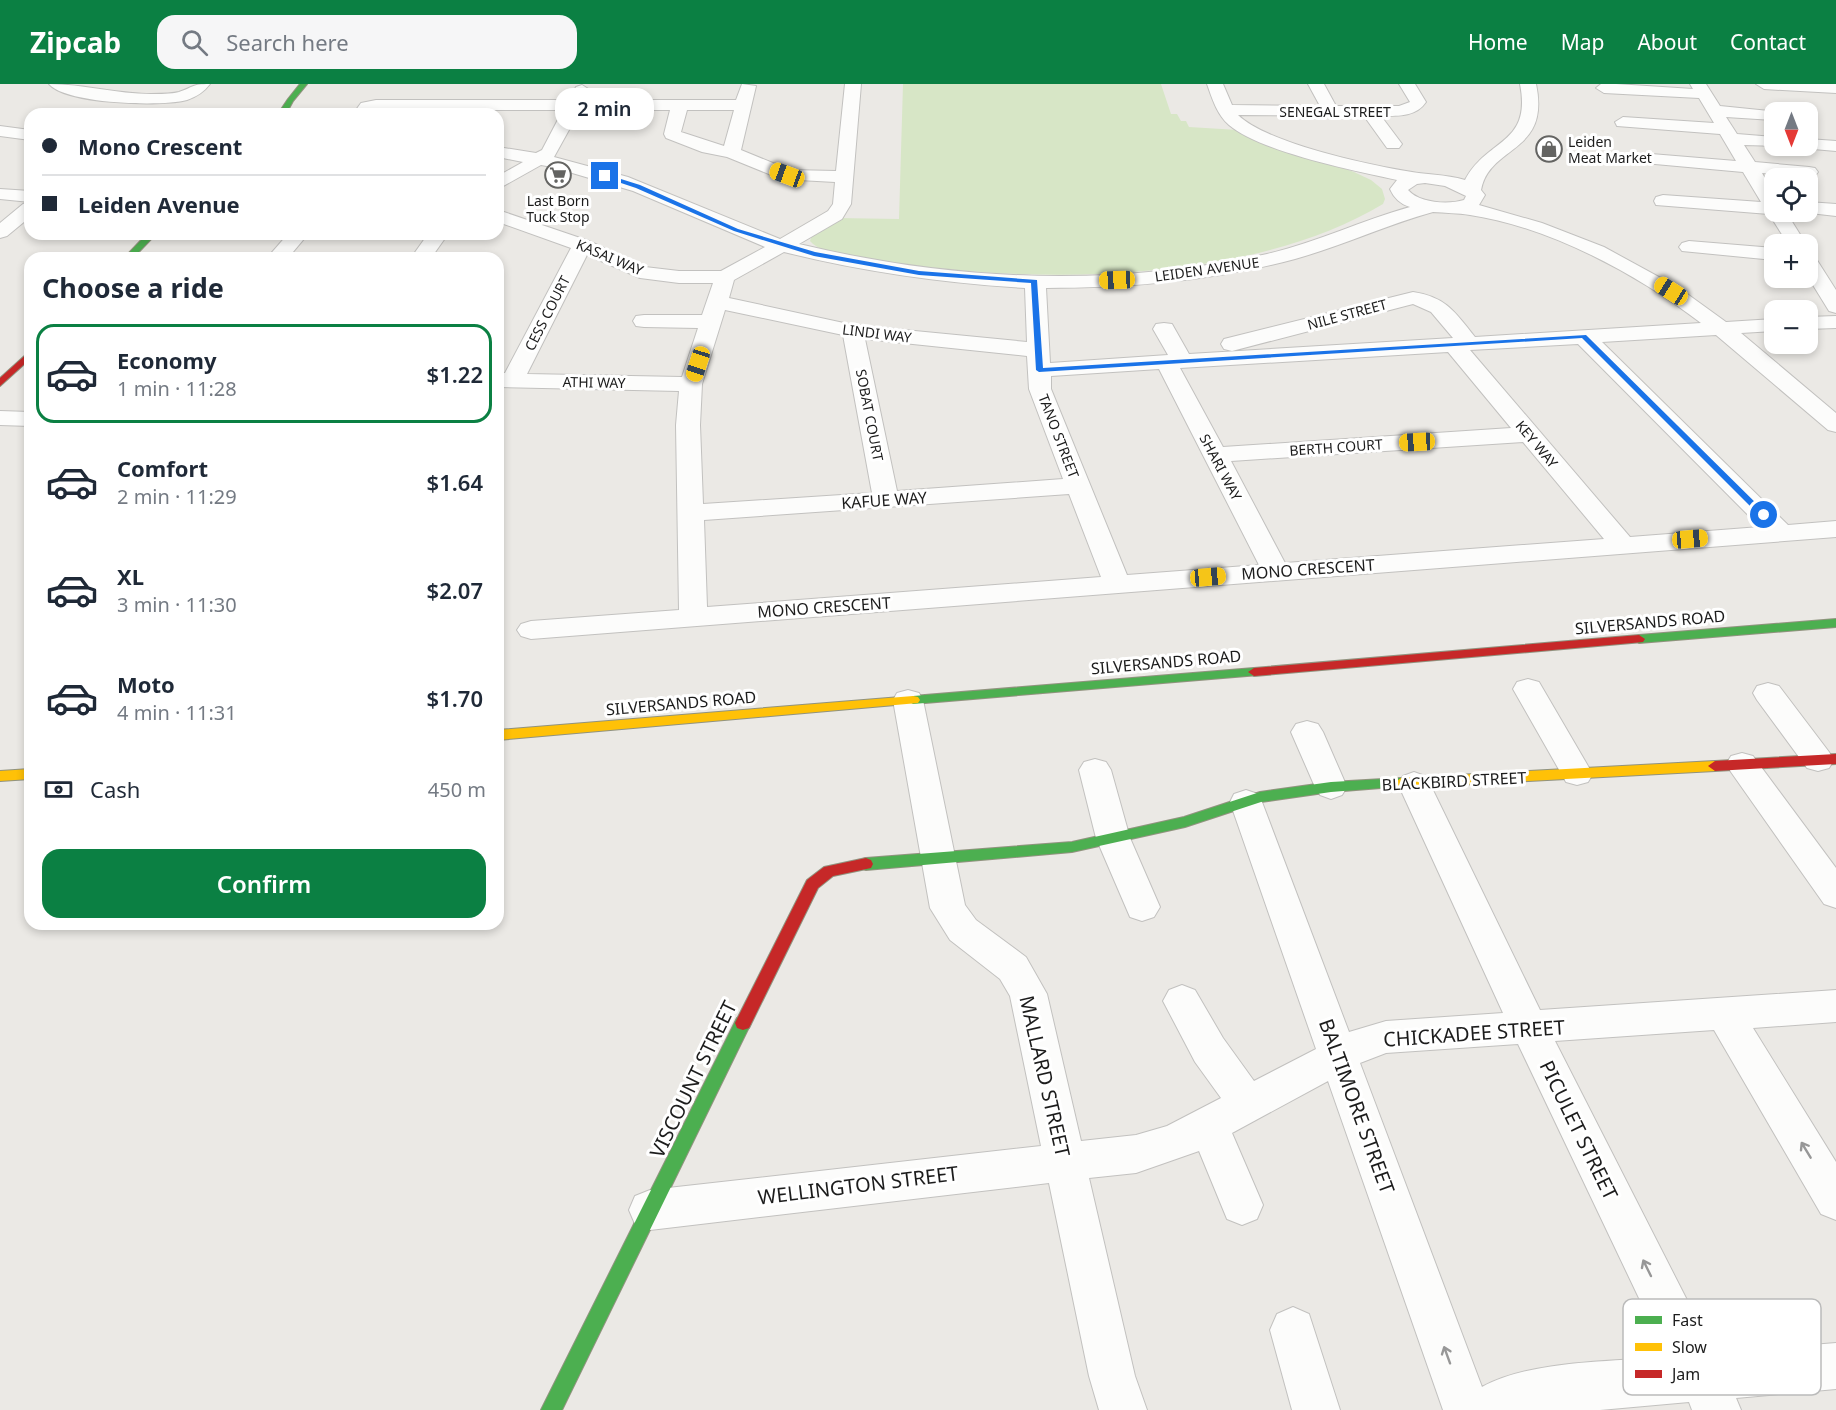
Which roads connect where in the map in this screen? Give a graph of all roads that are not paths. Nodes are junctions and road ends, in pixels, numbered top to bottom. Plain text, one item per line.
1 (57, 84) edge
2 (202, 84) edge
3 (304, 84) edge
4 (585, 84) edge
5 (749, 84) edge
6 (853, 84) edge
7 (1215, 84) edge
8 (1316, 84) edge
9 (1407, 84) edge
10 (1528, 84) edge
11 (1764, 84) edge
12 (1604, 88) dead end
13 (1831, 88) edge
14 (1701, 89) edge
15 (437, 91) dead end
16 (290, 100) junction
17 (1836, 101) edge
18 (427, 104) junction
19 (574, 105) junction
20 (680, 105) junction
21 (743, 105) junction
22 (277, 108) edge
23 (285, 108) edge
24 (368, 108) edge
25 (1226, 110) junction
26 (1331, 111) junction
27 (1715, 111) junction
28 (1370, 112) junction
29 (1764, 114) edge
30 (1623, 122) dead end
31 (0, 131) edge
32 (24, 134) edge
33 (1729, 134) junction
34 (1764, 140) edge
35 (1393, 144) dead end
36 (1818, 145) edge
37 (1836, 146) edge
38 (504, 153) edge
39 (732, 153) junction
40 (1326, 157) junction
41 (1497, 157) junction
42 (1640, 158) dead end
43 (541, 159) junction
44 (1750, 167) junction
45 (1764, 168) edge
46 (844, 177) junction
47 (1427, 178) junction
48 (504, 181) edge
49 (1764, 190) edge
50 (0, 194) edge
51 (1402, 194) junction
52 (24, 196) edge
53 (1469, 198) junction
54 (1663, 201) dead end
55 (1431, 207) junction
56 (1764, 207) edge
57 (1818, 209) edge
58 (1836, 210) edge
59 (24, 213) edge
60 (504, 218) edge
61 (0, 232) edge
62 (1354, 233) junction
63 (146, 240) edge
64 (293, 240) edge
65 (582, 245) junction
66 (783, 246) junction
67 (1689, 247) dead end
68 (134, 252) edge
69 (282, 252) edge
70 (1764, 253) edge
71 (1818, 268) edge
72 (725, 277) junction
73 (1035, 281) junction
74 (1836, 307) edge
75 (714, 312) junction
76 (644, 321) dead end
77 (1836, 322) edge
78 (1818, 323) edge
79 (1764, 325) edge
80 (1723, 327) junction
81 (1164, 328) dead end
82 (853, 331) junction
83 (1583, 336) junction
84 (1461, 344) junction
85 (1217, 359) junction
86 (24, 360) edge
87 (1039, 360) junction
88 (1174, 361) junction
89 (505, 381) edge
90 (0, 383) edge
91 (691, 384) junction
92 (0, 418) edge
93 (24, 419) edge
94 (1836, 425) edge
95 (1529, 434) junction
96 (1215, 455) junction
97 (1078, 486) junction
98 (886, 500) junction
99 (691, 513) junction
100 (1836, 529) edge
101 (1780, 532) junction
102 (1622, 544) junction
103 (1276, 571) junction
104 (1117, 584) junction
105 (693, 617) junction
106 (1836, 623) edge
107 (531, 630) dead end
108 (1528, 689) dead end
109 (1768, 693) dead end
110 (908, 700) junction
111 (1307, 732) dead end
112 (504, 734) edge
113 (1827, 759) edge
114 (1742, 764) junction
115 (1095, 770) dead end
116 (24, 774) edge
117 (1577, 774) junction
118 (0, 776) edge
119 (1414, 784) junction
120 (1331, 787) junction
121 (1246, 802) junction
122 (1113, 838) junction
123 (939, 858) junction
124 (1836, 894) edge
125 (1142, 907) dead end
126 (1182, 1001) dead end
127 (1836, 1006) edge
128 (1724, 1014) junction
129 (1529, 1028) junction
130 (1339, 1056) junction
131 (1248, 1106) junction
132 (1208, 1124) junction
133 (1066, 1161) junction
134 (1836, 1200) edge
135 (1242, 1205) dead end
136 (650, 1210) junction
137 (1662, 1299) edge
138 (1293, 1330) dead end
139 (1836, 1366) edge
140 (1821, 1369) edge
141 (1623, 1393) edge
142 (551, 1410) edge
143 (1123, 1410) edge
144 (1316, 1410) edge
145 (1467, 1410) edge
146 (1488, 1410) edge

1 - 2 street
3 - 16 street
4 - 19 street
5 - 21 street
6 - 46 street
7 - 25 street
8 - 26 street
9 - 28 street, SENEGAL STREET
10 - 41 street
11 - 13 street
12 - 14 street
13 - 17 street
14 - 27 street
15 - 18 street
16 - 22 street
16 - 23 street
18 - 19 street
18 - 24 street
19 - 20 street
19 - 43 street
20 - 21 street
20 - 39 street
21 - 39 street
25 - 26 street, SENEGAL STREET
25 - 40 street
26 - 28 street, SENEGAL STREET
27 - 29 street
27 - 33 street
28 - 35 street
30 - 33 street
31 - 32 street
33 - 34 street
33 - 44 street
36 - 37 street
38 - 43 street, LEIDEN AVENUE
39 - 46 street
40 - 47 street
40 - 51 street
41 - 47 street
41 - 53 street
42 - 44 street
43 - 48 street
43 - 66 street, LEIDEN AVENUE
44 - 45 street
44 - 49 street
46 - 66 street
47 - 51 street, LEIDEN AVENUE
47 - 53 street
50 - 52 street
51 - 55 street
51 - 62 street, LEIDEN AVENUE
53 - 55 street
53 - 80 street
54 - 56 street
55 - 62 street, LEIDEN AVENUE
57 - 58 street
59 - 61 street
60 - 65 street, KASAI WAY
62 - 73 street, LEIDEN AVENUE
63 - 68 street
64 - 69 street
65 - 72 street, KASAI WAY
65 - 89 street, CESS COURT
66 - 72 street
66 - 73 street, LEIDEN AVENUE
67 - 70 street
71 - 74 street
72 - 75 street
73 - 87 street, TANO STREET
75 - 76 street
75 - 82 street, LINDI WAY
75 - 91 street
77 - 78 street
79 - 80 street, NILE STREET
80 - 83 street, NILE STREET
80 - 94 street
81 - 88 street
82 - 87 street, LINDI WAY
82 - 98 street, SOBAT COURT
83 - 84 street, NILE STREET
83 - 101 street
84 - 85 street, NILE STREET
84 - 85 street, NILE STREET
84 - 95 street, KEY WAY
85 - 88 street, NILE STREET
86 - 90 street
87 - 88 street, NILE STREET
87 - 97 street, TANO STREET
88 - 96 street, SHARI WAY
89 - 91 street, ATHI WAY
91 - 99 street
92 - 93 street
95 - 96 street, BERTH COURT
95 - 102 street, KEY WAY
96 - 103 street, SHARI WAY
97 - 98 street, KAFUE WAY
97 - 104 street, TANO STREET
98 - 99 street, KAFUE WAY
99 - 105 street
100 - 101 street, MONO CRESCENT
101 - 102 street, MONO CRESCENT
102 - 103 street, MONO CRESCENT
103 - 104 street, MONO CRESCENT
104 - 105 street, MONO CRESCENT
105 - 107 street, MONO CRESCENT
106 - 110 street, SILVERSANDS ROAD
108 - 117 street
109 - 113 street, BLACKBIRD STREET
110 - 112 street, SILVERSANDS ROAD
110 - 123 street, MALLARD STREET
111 - 120 street
113 - 114 street, BLACKBIRD STREET
114 - 117 street, BLACKBIRD STREET
114 - 124 street
115 - 122 street
116 - 118 street
117 - 119 street, BLACKBIRD STREET
119 - 120 street, BLACKBIRD STREET
119 - 129 street, PICULET STREET
120 - 121 street, BLACKBIRD STREET
121 - 122 street, BLACKBIRD STREET
121 - 130 street, BALTIMORE STREET
122 - 123 street, BLACKBIRD STREET
122 - 125 street
123 - 133 street, MALLARD STREET
123 - 136 street, VISCOUNT STREET
126 - 131 street
127 - 128 street, CHICKADEE STREET
128 - 129 street, CHICKADEE STREET
134 -> 128 street
129 - 130 street, CHICKADEE STREET
137 -> 129 street, PICULET STREET
130 - 131 street, CHICKADEE STREET
145 -> 130 street, BALTIMORE STREET
131 - 132 street, CHICKADEE STREET
132 - 133 street, CHICKADEE STREET
132 - 135 street
133 - 136 street, WELLINGTON STREET
133 - 143 street, MALLARD STREET
136 - 142 street, VISCOUNT STREET
138 - 144 street
139 - 140 street
141 - 146 street

